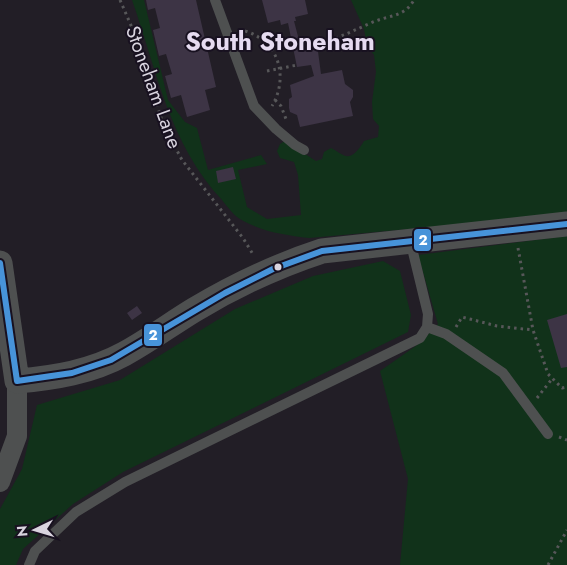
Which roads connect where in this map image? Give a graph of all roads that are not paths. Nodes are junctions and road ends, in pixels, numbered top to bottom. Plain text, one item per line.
1 (215, 0) edge
2 (304, 150) dead end
3 (567, 224) edge
4 (410, 240) junction
5 (0, 263) edge
6 (427, 327) junction
7 (17, 381) junction
8 (548, 434) dead end
9 (0, 482) edge
10 (29, 565) edge

1 - 2 lane
3 - 4 street
4 - 6 lane
4 - 7 street
5 - 7 street
6 - 8 lane
6 - 10 lane
7 - 9 street

